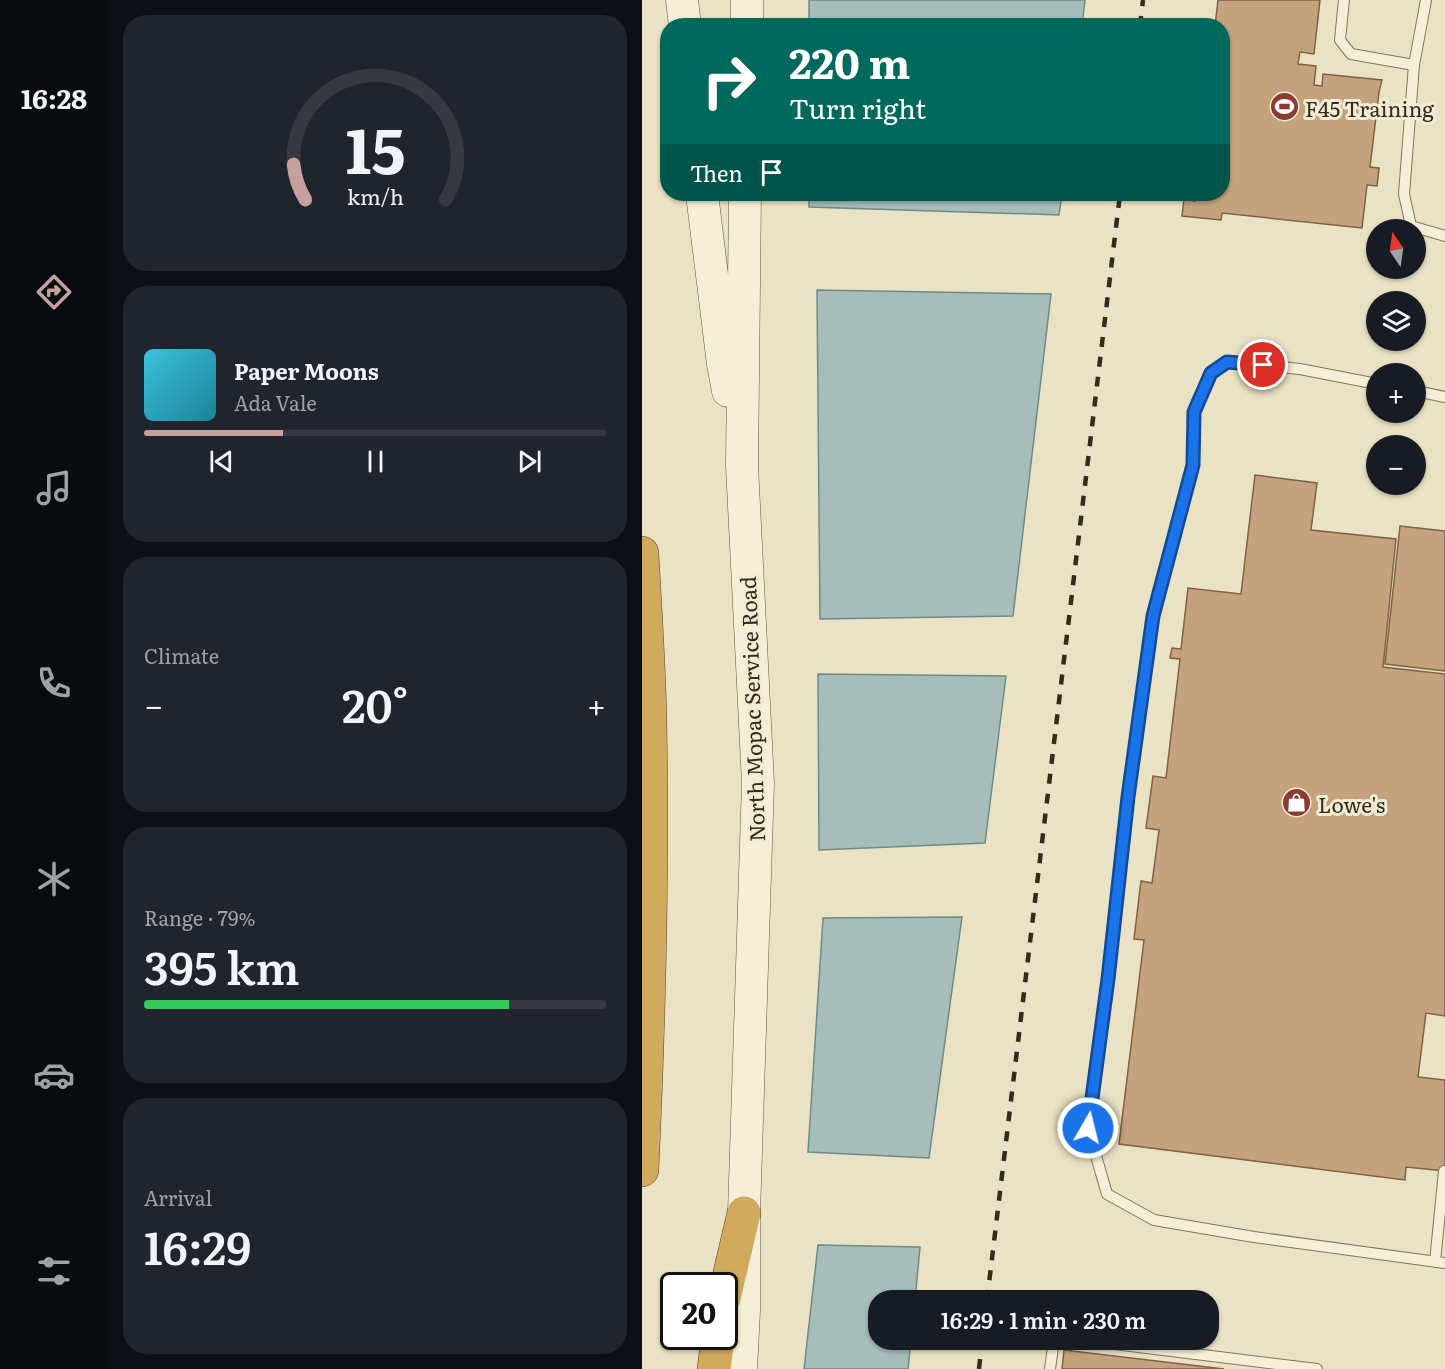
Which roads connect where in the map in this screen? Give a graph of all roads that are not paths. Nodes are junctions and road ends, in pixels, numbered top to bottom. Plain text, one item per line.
1 (682, 0) edge
2 (747, 0) edge
3 (1344, 0) edge
4 (1426, 0) edge
5 (684, 18) edge
6 (747, 18) edge
7 (1414, 65) junction
8 (703, 201) edge
9 (745, 201) edge
10 (1445, 236) edge
11 (1366, 382) edge
12 (1426, 393) edge
13 (1445, 397) edge
14 (742, 466) junction
15 (642, 553) edge
16 (642, 1170) edge
17 (1444, 1171) edge
18 (744, 1213) junction
19 (1440, 1263) edge
20 (730, 1272) edge
21 (716, 1350) edge
22 (1053, 1350) edge
23 (1163, 1350) edge
24 (714, 1369) edge
25 (741, 1369) edge
26 (1050, 1369) edge
27 (1317, 1369) edge

1 - 5 main road
2 - 6 main road
3 - 7 lane
4 - 7 lane
7 - 10 lane
8 - 14 main road
9 - 14 main road, North Mopac Service Road
11 - 19 lane
12 - 13 lane
14 - 18 main road, North Mopac Service Road
15 - 16 highway
17 - 19 lane
18 - 20 highway
18 - 25 main road, North Mopac Service Road
21 - 24 highway
22 - 26 lane
23 - 27 lane

